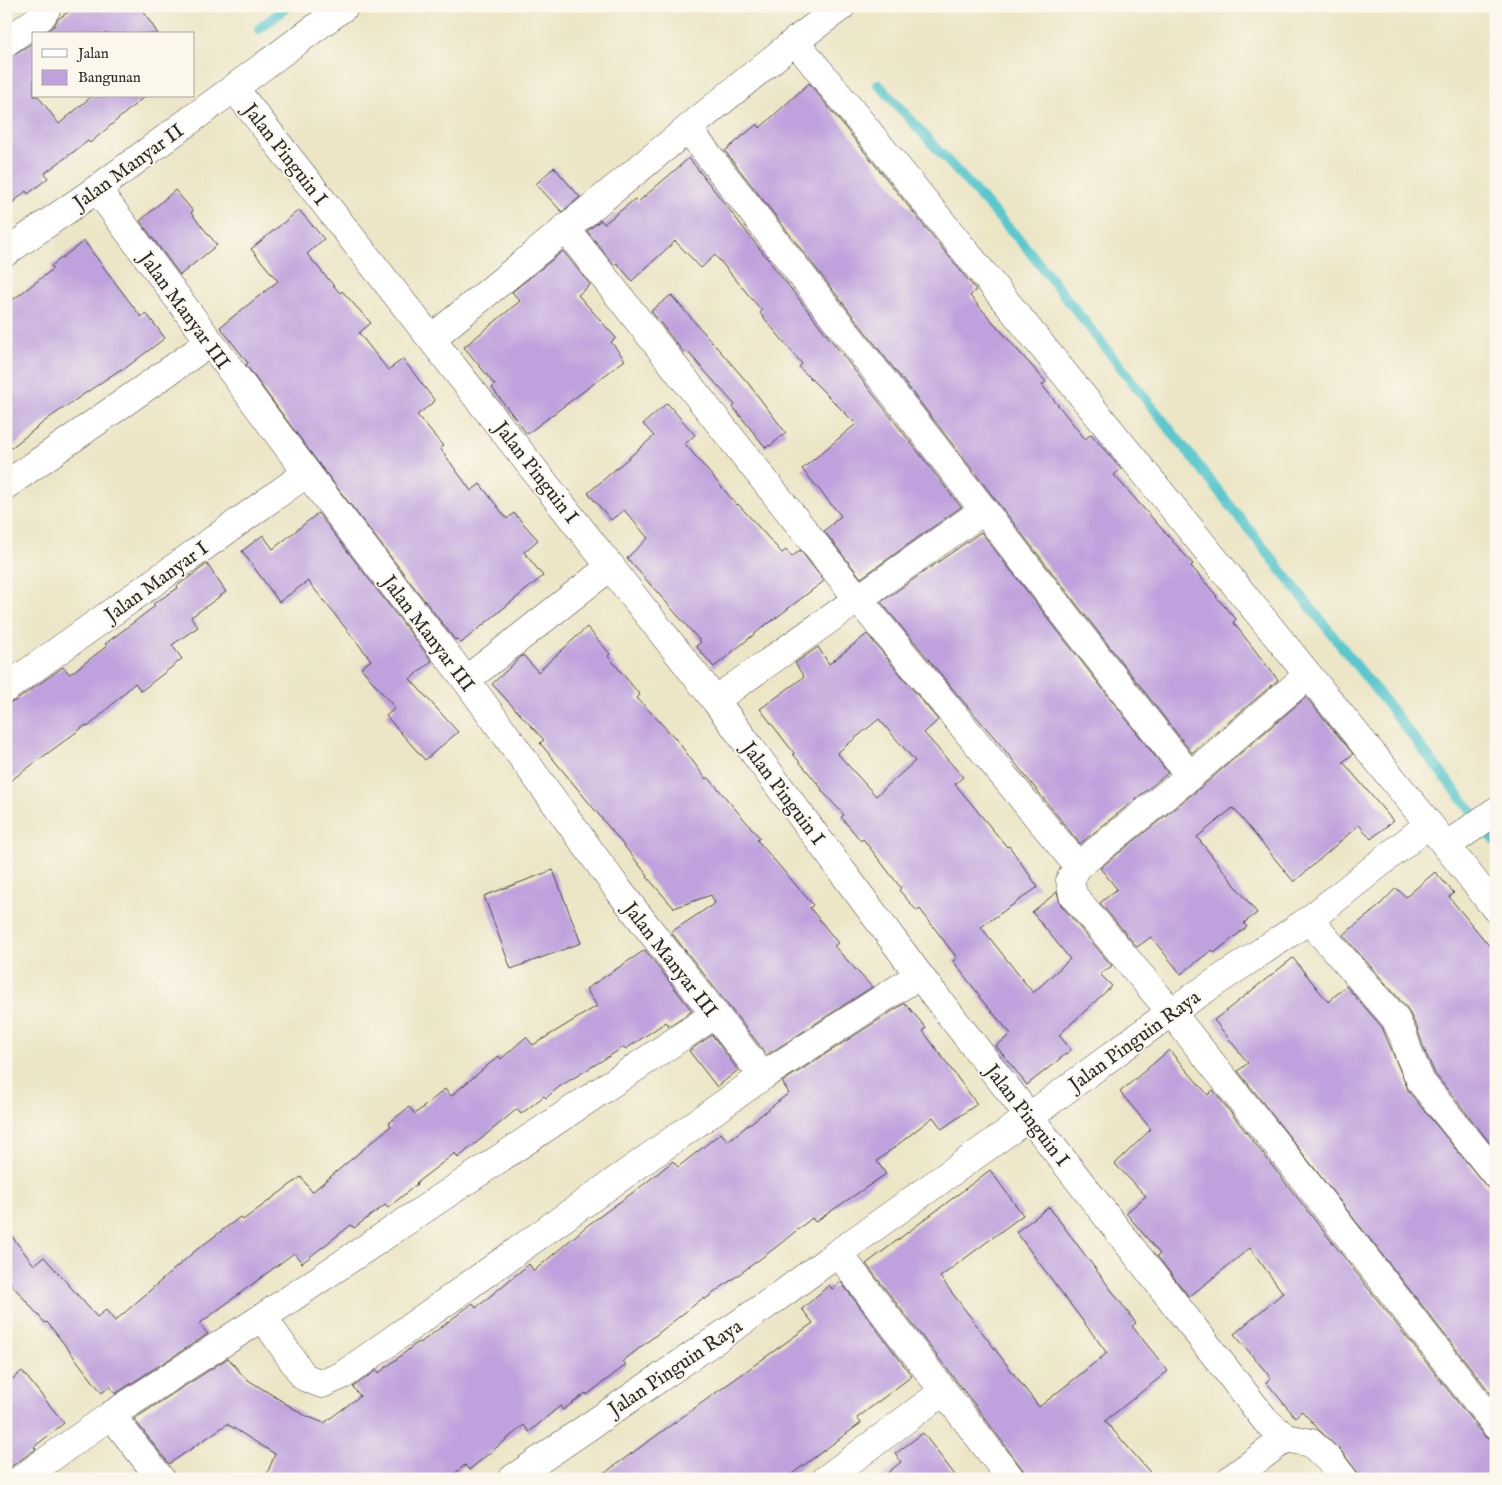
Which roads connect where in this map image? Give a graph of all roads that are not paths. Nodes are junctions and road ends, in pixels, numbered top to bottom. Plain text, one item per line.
1 (48, 6) edge
2 (345, 6) edge
3 (842, 6) edge
4 (795, 41) junction
5 (6, 42) edge
6 (234, 88) junction
7 (688, 129) junction
8 (97, 189) junction
9 (565, 228) junction
10 (6, 252) edge
11 (432, 338) junction
12 (209, 343) junction
13 (307, 473) junction
14 (6, 485) edge
15 (984, 510) junction
16 (611, 566) junction
17 (859, 600) junction
18 (1308, 675) junction
19 (466, 680) junction
20 (6, 688) edge
21 (715, 700) junction
22 (1190, 776) junction
23 (1496, 811) edge
24 (1429, 824) junction
25 (1446, 846) junction
26 (1078, 866) junction
27 (1496, 909) edge
28 (1309, 920) junction
29 (919, 975) junction
30 (1171, 1012) junction
31 (714, 1015) junction
32 (763, 1076) junction
33 (1029, 1117) junction
34 (1496, 1175) edge
35 (838, 1253) junction
36 (263, 1317) junction
37 (944, 1391) junction
38 (111, 1415) junction
39 (1496, 1426) edge
40 (1286, 1438) junction
41 (21, 1479) edge
42 (161, 1479) edge
43 (512, 1479) edge
44 (826, 1479) edge
45 (1011, 1479) edge
46 (1231, 1479) edge
47 (1344, 1479) edge

1 - 5 street
2 - 6 street, Jalan Manyar II
3 - 4 street
4 - 7 street
4 - 18 street
6 - 8 street, Jalan Manyar II
6 - 11 street, Jalan Pinguin I
7 - 9 street
7 - 15 street
8 - 10 street, Jalan Manyar II
8 - 12 street, Jalan Manyar III
9 - 11 street
9 - 17 street
11 - 16 street, Jalan Pinguin I
12 - 13 street, Jalan Manyar III
12 - 14 street
13 - 19 street, Jalan Manyar III
13 - 20 street, Jalan Manyar I
15 - 17 street
15 - 22 street
16 - 19 street
16 - 21 street, Jalan Pinguin I
17 - 21 street
17 - 26 street
18 - 22 street
18 - 24 street
19 - 31 street, Jalan Manyar III
21 - 29 street, Jalan Pinguin I
22 - 26 street
23 - 25 street
24 - 25 street
24 - 28 street, Jalan Pinguin Raya
25 - 27 street
26 - 30 street
28 - 30 street, Jalan Pinguin Raya
28 - 34 street
29 - 32 street
29 - 33 street, Jalan Pinguin I
30 - 33 street, Jalan Pinguin Raya
30 - 39 street
31 - 32 street, Jalan Manyar III
31 - 36 street
32 - 36 street
33 - 35 street, Jalan Pinguin Raya
33 - 40 street, Jalan Pinguin I
35 - 37 street
35 - 43 street, Jalan Pinguin Raya
36 - 38 street
37 - 44 street
37 - 45 street
38 - 41 street
38 - 42 street
40 - 46 street
40 - 47 street, Jalan Pinguin I

